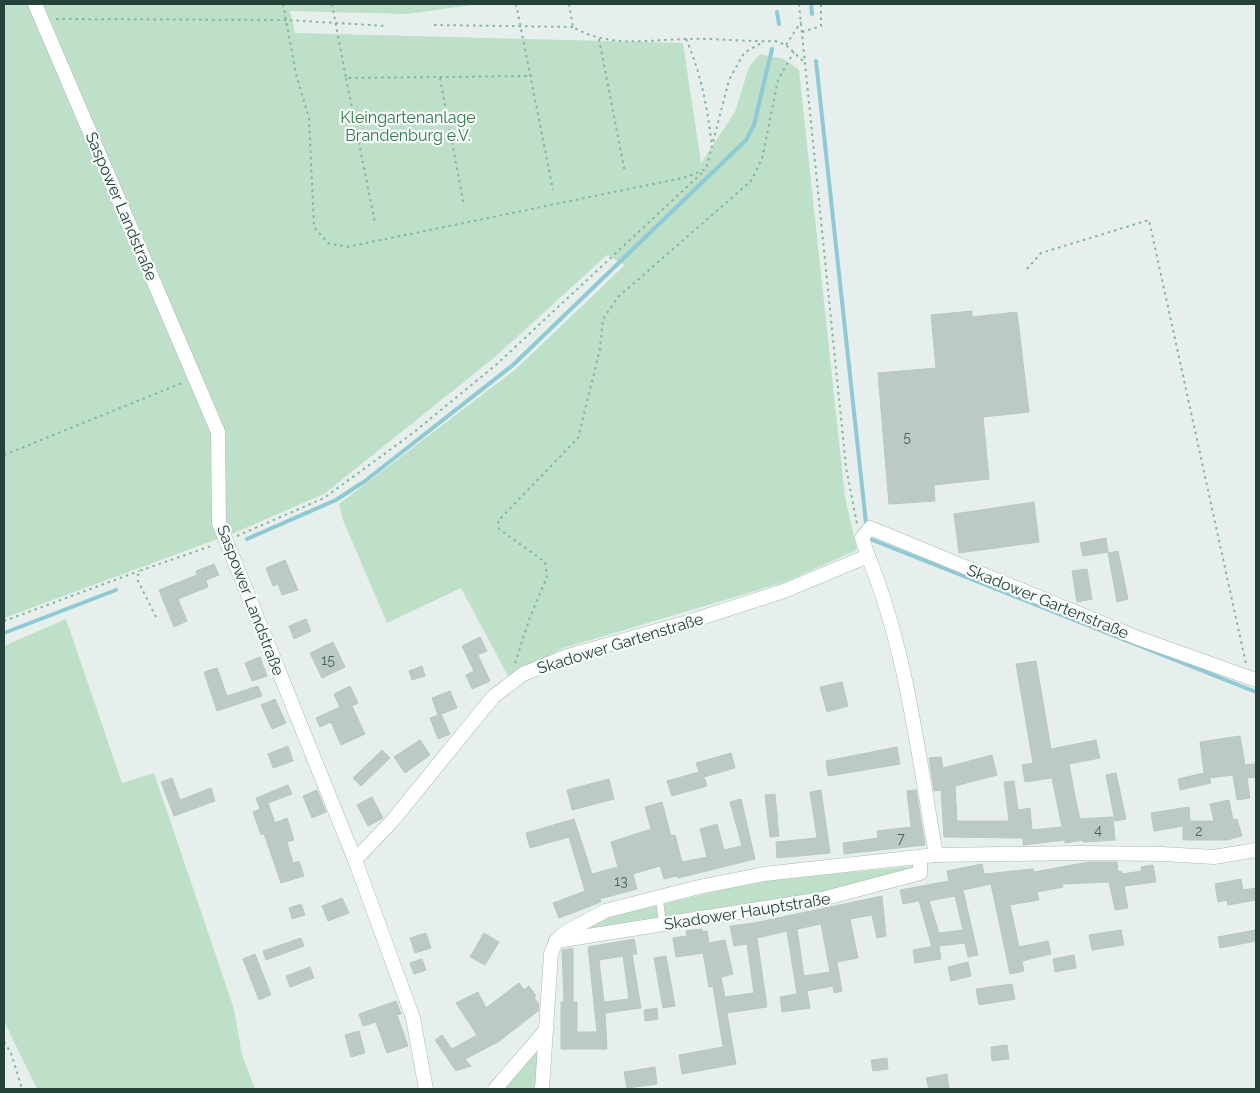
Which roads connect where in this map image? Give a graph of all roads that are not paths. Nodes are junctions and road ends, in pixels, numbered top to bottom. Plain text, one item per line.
1 (35, 4) edge
2 (868, 556) junction
3 (1253, 679) edge
4 (1256, 850) edge
5 (936, 855) junction
6 (920, 857) junction
7 (354, 860) junction
8 (658, 898) junction
9 (663, 925) junction
10 (556, 941) junction
11 (547, 1029) junction
12 (426, 1089) edge
13 (495, 1089) edge
14 (542, 1089) edge

1 - 7 street, Saspower Landstraße
2 - 3 street, Skadower Gartenstraße
2 - 5 street
2 - 7 street, Skadower Gartenstraße
4 - 5 street, Skadower Hauptstraße
5 - 6 street, Skadower Hauptstraße
6 - 8 street, Skadower Hauptstraße
6 - 9 street, Skadower Hauptstraße
7 - 12 street, Saspower Landstraße
8 - 9 lane
8 - 10 street, Skadower Hauptstraße
9 - 10 street, Skadower Hauptstraße
10 - 11 street
11 - 13 street
11 - 14 street

